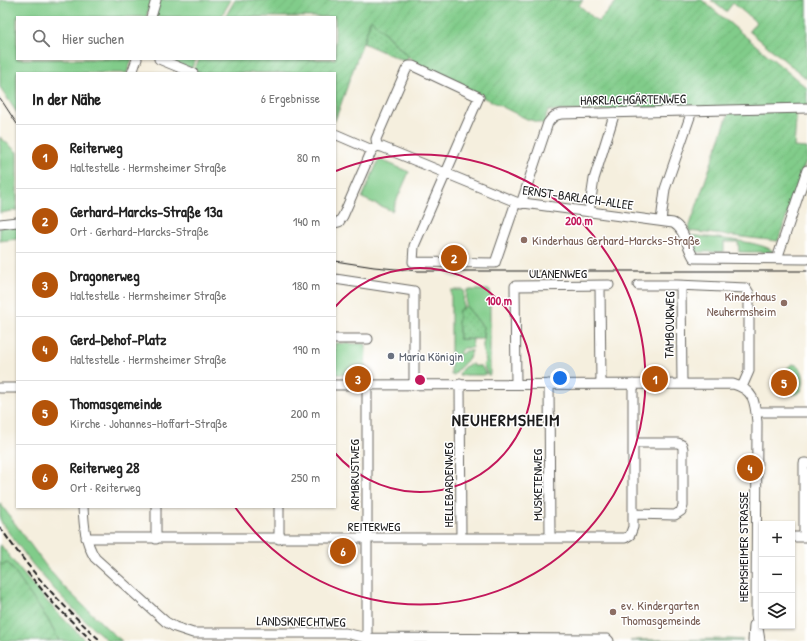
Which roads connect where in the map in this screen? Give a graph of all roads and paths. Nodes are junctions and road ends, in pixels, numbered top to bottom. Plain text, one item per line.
1 (156, 0) edge
2 (151, 16) edge
3 (137, 60) edge
4 (161, 60) edge
5 (132, 72) edge
6 (191, 72) edge
7 (807, 108) edge
8 (692, 111) junction
9 (615, 112) junction
10 (336, 134) edge
11 (374, 148) junction
12 (807, 170) edge
13 (446, 174) junction
14 (518, 203) junction
15 (589, 212) junction
16 (661, 221) junction
17 (16, 222) edge
18 (336, 223) edge
19 (0, 224) edge
20 (779, 253) dead end
21 (807, 259) edge
22 (336, 279) edge
23 (638, 285) dead end
24 (681, 286) junction
25 (336, 339) edge
26 (368, 339) dead end
27 (336, 384) edge
28 (367, 384) junction
29 (414, 384) junction
30 (460, 384) junction
31 (516, 384) junction
32 (549, 384) junction
33 (601, 384) junction
34 (633, 384) junction
35 (682, 384) junction
36 (742, 387) junction
37 (0, 388) edge
38 (16, 388) edge
39 (756, 412) junction
40 (807, 412) edge
41 (633, 443) junction
42 (807, 463) edge
43 (83, 508) edge
44 (156, 508) edge
45 (279, 508) edge
46 (633, 514) junction
47 (759, 537) edge
48 (805, 537) edge
49 (86, 538) junction
50 (461, 538) junction
51 (550, 538) junction
52 (156, 539) junction
53 (279, 539) junction
54 (367, 539) junction
55 (756, 616) junction
56 (367, 638) junction
57 (609, 641) edge
58 (753, 641) edge
59 (760, 641) edge

1 - 2 street
3 - 5 street
4 - 6 street
7 - 8 street, HARRLACHGÄRTENWEG
8 - 9 street, HARRLACHGÄRTENWEG
8 - 16 street
9 - 14 street, HARRLACHGÄRTENWEG
9 - 15 street
10 - 11 street, ERNST-BARLACH-ALLEE
11 - 13 street, ERNST-BARLACH-ALLEE
11 - 13 street
11 - 18 street
12 - 20 street
13 - 14 street, ERNST-BARLACH-ALLEE
13 - 14 street, HARRLACHGÄRTENWEG
14 - 15 street, ERNST-BARLACH-ALLEE
15 - 16 street, ERNST-BARLACH-ALLEE
16 - 21 street, ERNST-BARLACH-ALLEE
17 - 19 street
22 - 29 street
23 - 24 street
24 - 35 street, TAMBOURWEG
24 - 36 street, TAMBOURWEG
25 - 26 street
27 - 28 street
28 - 29 street
28 - 54 street, ARMBRUSTWEG
29 - 30 street
30 - 31 street
30 - 50 street, HELLEBARDENWEG
31 - 32 street
31 - 33 street, ULANENWEG
32 - 33 street
32 - 51 street, MUSKETENWEG
33 - 34 street
34 - 35 street
34 - 41 street, REITERWEG
35 - 36 street
36 - 39 street, HERMSHEIMER STRASSE
37 - 38 street
39 - 40 street
39 - 47 street, HERMSHEIMER STRASSE
41 - 46 street, REITERWEG
41 - 46 street
42 - 48 street
43 - 49 street, LANDSKNECHTWEG
44 - 52 street
45 - 53 street
46 - 51 street, REITERWEG
47 - 55 street, HERMSHEIMER STRASSE
49 - 52 street, REITERWEG
49 - 56 street, LANDSKNECHTWEG
50 - 51 street, REITERWEG
50 - 54 street, REITERWEG
52 - 53 street, REITERWEG
53 - 54 street, REITERWEG
54 - 56 street, ARMBRUSTWEG
55 - 58 street, HERMSHEIMER STRASSE
55 - 59 street, HERMSHEIMER STRASSE
56 - 57 street, LANDSKNECHTWEG

